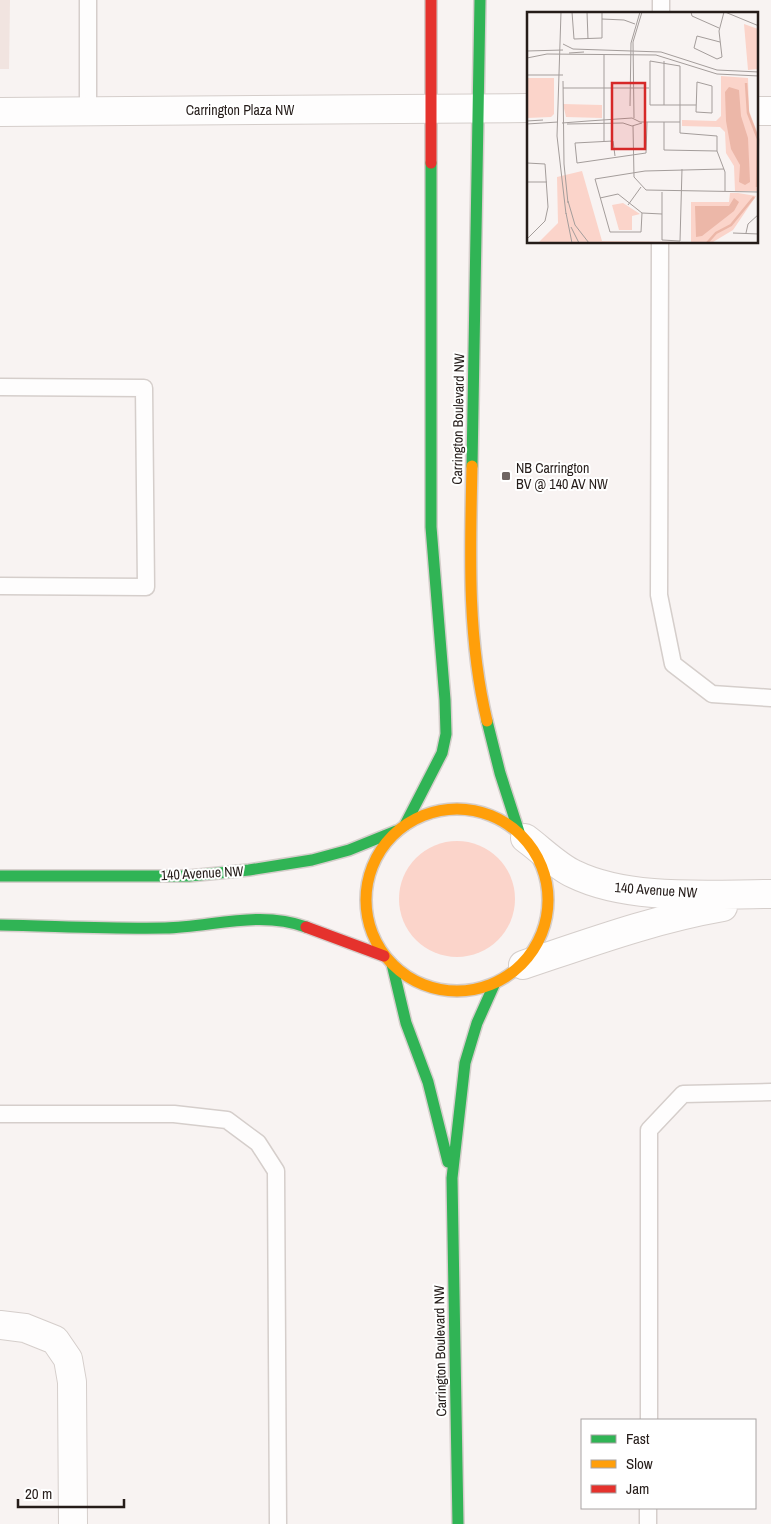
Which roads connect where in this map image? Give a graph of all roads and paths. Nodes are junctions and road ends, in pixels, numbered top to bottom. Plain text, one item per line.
1 (88, 0) edge
2 (431, 0) edge
3 (480, 0) edge
4 (479, 107) junction
5 (527, 108) edge
6 (431, 109) junction
7 (758, 111) edge
8 (771, 111) edge
9 (0, 112) edge
10 (88, 112) junction
11 (660, 244) edge
12 (0, 387) edge
13 (0, 586) edge
14 (771, 698) edge
15 (401, 828) junction
16 (522, 835) junction
17 (0, 876) edge
18 (771, 894) edge
19 (771, 898) edge
20 (0, 926) edge
21 (388, 960) junction
22 (523, 965) junction
23 (494, 985) junction
24 (771, 1092) edge
25 (0, 1114) edge
26 (452, 1178) junction
27 (0, 1325) edge
28 (649, 1419) edge
29 (648, 1509) edge
30 (73, 1524) edge
31 (278, 1524) edge
32 (458, 1524) edge
33 (648, 1524) edge

1 - 10 lane
2 - 6 street, Carrington Boulevard NW
3 - 4 street, Carrington Boulevard NW
4 - 5 street, Carrington Plaza NW
4 - 6 street, Carrington Plaza NW
4 - 16 street, Carrington Boulevard NW
6 - 10 street, Carrington Plaza NW
6 - 15 street, Carrington Boulevard NW
7 - 8 street
9 - 10 street, Carrington Plaza NW
11 - 14 lane
12 - 13 lane
15 - 16 street, 140 Avenue NW
15 - 17 street, 140 Avenue NW
15 - 21 street, 140 Avenue NW
16 - 18 street, 140 Avenue NW
16 - 22 street, 140 Avenue NW
19 - 22 street, 140 Avenue NW
20 - 21 street, 140 Avenue NW
21 - 23 street, 140 Avenue NW
21 - 26 street, Carrington Boulevard NW
22 - 23 street, 140 Avenue NW
23 - 26 street, Carrington Boulevard NW
24 - 28 lane
25 - 31 lane
26 - 32 street, Carrington Boulevard NW
27 - 30 street
29 - 33 lane

